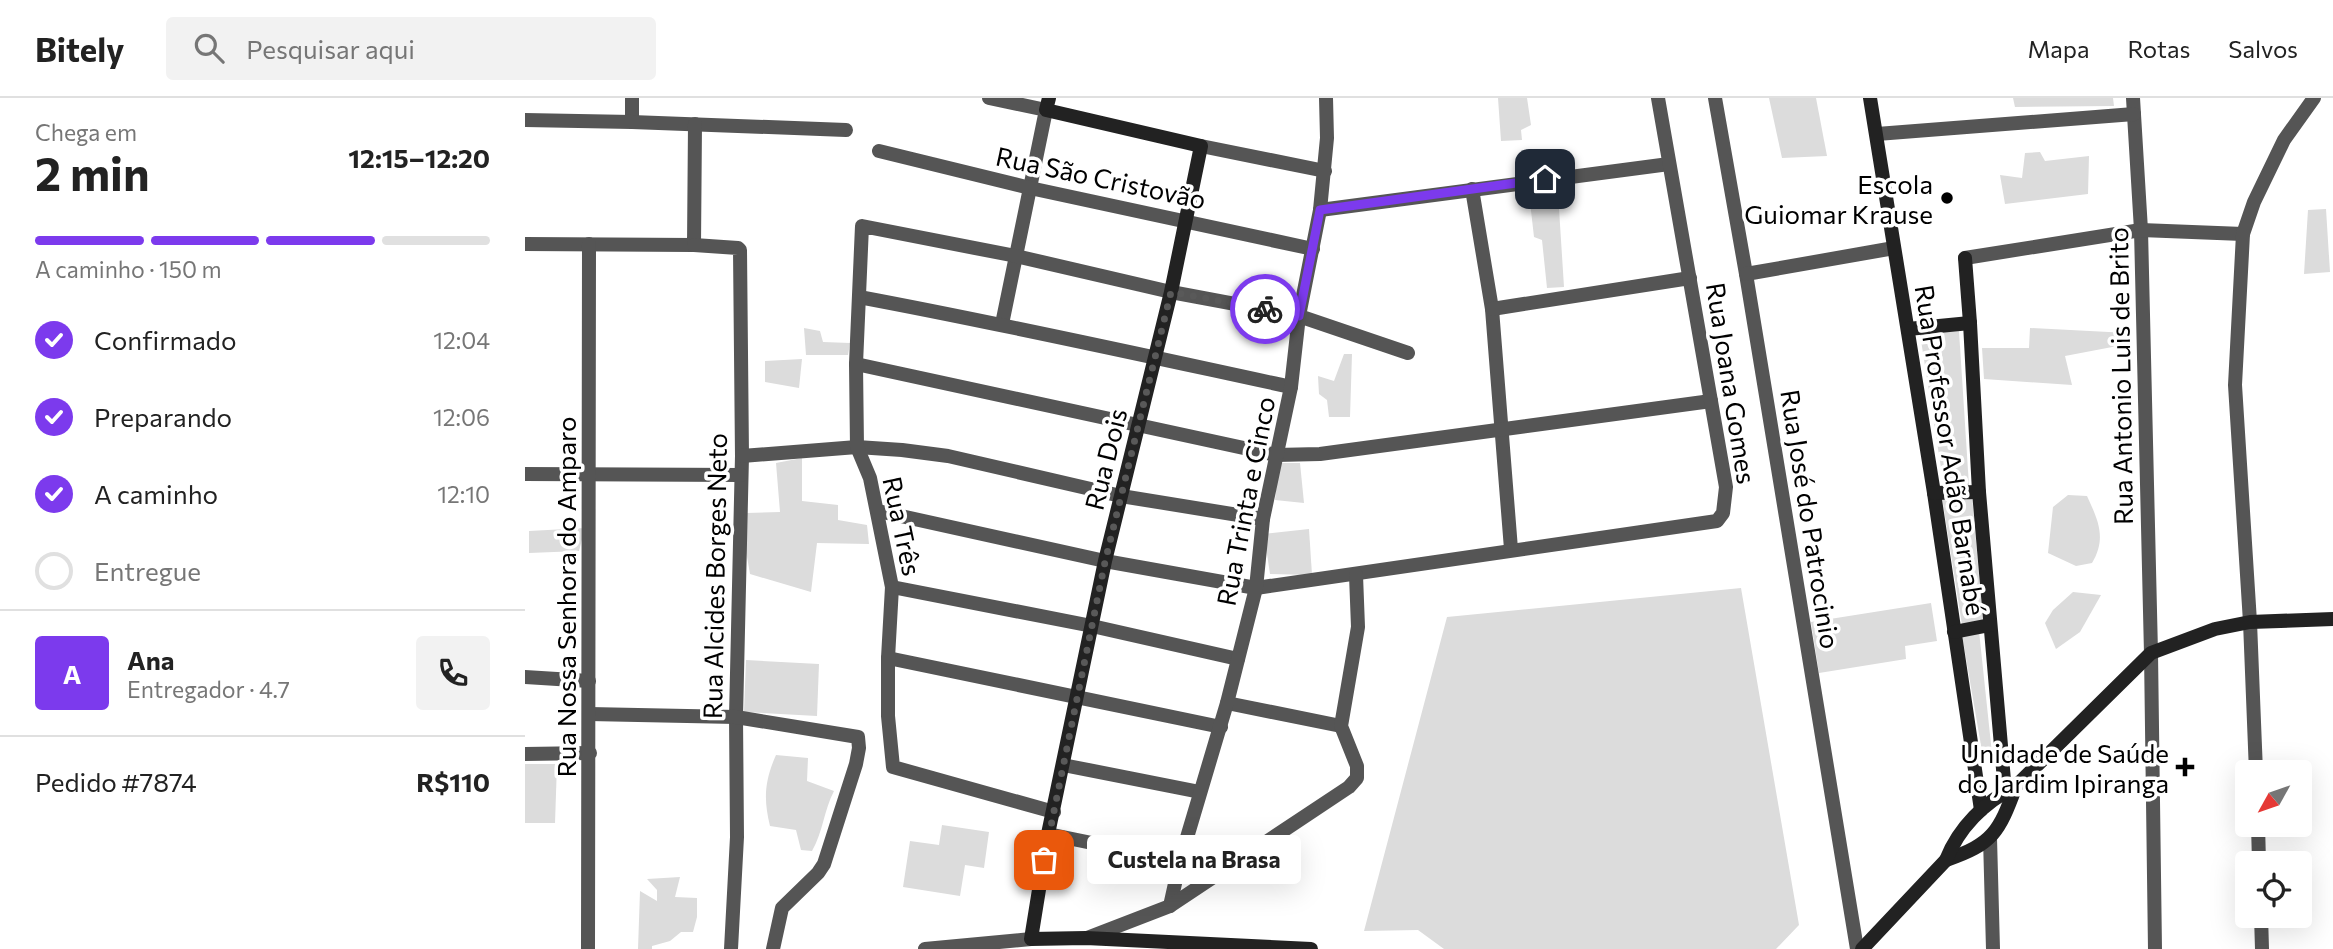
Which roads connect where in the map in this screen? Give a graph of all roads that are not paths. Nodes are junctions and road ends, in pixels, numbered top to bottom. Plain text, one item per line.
1 (632, 98) edge
2 (989, 98) edge
3 (1326, 98) edge
4 (1658, 98) edge
5 (1715, 98) edge
6 (1870, 98) edge
7 (2133, 98) edge
8 (2314, 98) edge
9 (1047, 104) edge
10 (2134, 114) junction
11 (525, 120) edge
12 (632, 122) junction
13 (695, 124) junction
14 (846, 130) dead end
15 (1877, 134) junction
16 (1201, 146) junction
17 (879, 151) dead end
18 (1669, 164) junction
19 (1325, 171) junction
20 (1030, 187) junction
21 (1472, 189) junction
22 (1320, 210) junction
23 (1184, 221) junction
24 (2141, 230) junction
25 (2243, 234) junction
26 (525, 244) edge
27 (589, 244) junction
28 (694, 245) junction
29 (1894, 248) junction
30 (1313, 249) junction
31 (1016, 257) junction
32 (1746, 274) junction
33 (1690, 278) junction
34 (1171, 292) junction
35 (859, 297) junction
36 (1492, 309) junction
37 (1299, 316) junction
38 (1971, 323) junction
39 (1002, 324) junction
40 (1908, 329) junction
41 (1408, 353) dead end
42 (1154, 359) junction
43 (856, 364) junction
44 (1291, 387) junction
45 (1710, 401) junction
46 (1139, 426) junction
47 (1501, 428) junction
48 (857, 447) junction
49 (1276, 455) junction
50 (742, 456) junction
51 (525, 474) edge
52 (589, 475) junction
53 (741, 475) junction
54 (1979, 492) junction
55 (1934, 493) junction
56 (1121, 496) junction
57 (878, 511) junction
58 (1263, 519) junction
59 (1511, 550) junction
60 (1105, 562) junction
61 (1356, 575) junction
62 (892, 587) junction
63 (1255, 589) junction
64 (2333, 619) edge
65 (2250, 622) junction
66 (1990, 625) junction
67 (1091, 626) junction
68 (1954, 632) junction
69 (2151, 653) junction
70 (888, 658) junction
71 (1238, 659) junction
72 (525, 677) edge
73 (589, 681) junction
74 (1078, 699) junction
75 (1227, 703) junction
76 (589, 714) junction
77 (736, 717) junction
78 (1341, 726) junction
79 (1221, 727) junction
80 (590, 753) junction
81 (525, 754) edge
82 (2256, 760) edge
83 (1063, 765) junction
84 (2010, 789) junction
85 (1200, 792) junction
86 (1981, 810) junction
87 (1053, 811) junction
88 (1048, 834) junction
89 (1990, 838) junction
90 (1946, 860) junction
91 (1180, 861) junction
92 (1170, 906) junction
93 (2261, 928) edge
94 (1086, 938) junction
95 (1031, 939) junction
96 (588, 949) edge
97 (731, 949) edge
98 (773, 949) edge
99 (925, 949) edge
100 (1311, 949) edge
101 (1859, 949) edge
102 (1993, 949) edge
103 (2155, 949) edge
104 (2262, 949) edge

1 - 12 street
2 - 9 street
3 - 19 street, Rua Trinta e Cinco
4 - 18 street, Rua Joana Gomes
5 - 32 street, Rua José do Patrocinio
6 - 15 street, Rua Professor Adão Barnabé
7 - 10 street, Rua Antonio Luis de Brito
8 - 25 street
9 - 16 street
9 - 20 street
10 - 15 street
10 - 24 street, Rua Antonio Luis de Brito
11 - 12 street
12 - 13 street
13 - 14 street
13 - 28 street
15 - 29 street, Rua Professor Adão Barnabé
16 - 19 street
16 - 23 street, Rua Dois
17 - 20 street, Rua São Cristovão
18 - 21 street
18 - 33 street, Rua Joana Gomes
19 - 22 street, Rua Trinta e Cinco
20 - 23 street, Rua São Cristovão
20 - 31 street
21 - 22 street
21 - 36 street
22 - 30 street, Rua Trinta e Cinco
23 - 30 street, Rua São Cristovão
23 - 34 street, Rua Dois
24 - 25 street
24 - 38 street
24 - 69 street, Rua Antonio Luis de Brito
25 - 65 street
26 - 27 street
27 - 28 street
27 - 52 street, Rua Nossa Senhora do Amparo
28 - 50 street, Rua Alcides Borges Neto
29 - 32 street
29 - 40 street, Rua Professor Adão Barnabé
30 - 37 street, Rua Trinta e Cinco
31 - 34 street
31 - 35 street, Rua Três
31 - 39 street
32 - 101 street, Rua José do Patrocinio
33 - 36 street
33 - 45 street, Rua Joana Gomes
34 - 37 street
34 - 42 street, Rua Dois
35 - 39 street
35 - 43 street, Rua Três
36 - 47 street
37 - 41 street
37 - 44 street, Rua Trinta e Cinco
38 - 40 street
38 - 54 street
39 - 42 street
40 - 55 street, Rua Professor Adão Barnabé
42 - 44 street
42 - 46 street, Rua Dois
43 - 46 street
43 - 48 street, Rua Três
44 - 49 street, Rua Trinta e Cinco
45 - 47 street
45 - 59 street, Rua Joana Gomes
46 - 49 street
46 - 56 street, Rua Dois
47 - 49 street
47 - 59 street
48 - 50 street
48 - 56 street
48 - 57 street, Rua Três
49 - 58 street, Rua Trinta e Cinco
50 - 53 street, Rua Alcides Borges Neto
51 - 52 street
52 - 53 street
52 - 73 street, Rua Nossa Senhora do Amparo
53 - 77 street, Rua Alcides Borges Neto
54 - 55 street
54 - 66 street
55 - 68 street, Rua Professor Adão Barnabé
56 - 58 street
56 - 60 street, Rua Dois
57 - 60 street, Rua Joana Gomes
57 - 62 street, Rua Três
58 - 63 street, Rua Trinta e Cinco
59 - 61 street, Rua Joana Gomes
60 - 63 street, Rua Joana Gomes
60 - 67 street, Rua Dois
61 - 63 street, Rua Joana Gomes
61 - 78 street
62 - 67 street
62 - 70 street, Rua Três
63 - 71 street, Rua Trinta e Cinco
64 - 65 street
65 - 69 street
65 - 82 street
66 - 68 street
66 - 84 street
67 - 71 street
67 - 74 street, Rua Dois
68 - 86 street, Rua Professor Adão Barnabé
69 - 84 street
69 - 103 street, Rua Antonio Luis de Brito
70 - 74 street
70 - 87 street, Rua Três
71 - 75 street, Rua Trinta e Cinco
72 - 73 street
73 - 76 street, Rua Nossa Senhora do Amparo
74 - 79 street
74 - 83 street, Rua Dois
75 - 78 street
75 - 79 street, Rua Trinta e Cinco
76 - 77 street
76 - 80 street, Rua Nossa Senhora do Amparo
77 - 97 street, Rua Alcides Borges Neto
77 - 98 street
78 - 92 street
79 - 85 street, Rua Trinta e Cinco
80 - 81 street
80 - 96 street, Rua Nossa Senhora do Amparo
83 - 85 street
83 - 87 street, Rua Dois
84 - 86 street
84 - 89 street
85 - 91 street, Rua Trinta e Cinco
86 - 90 street
87 - 88 street, Rua Dois
88 - 91 street
88 - 95 street, Rua Dois
89 - 90 street
89 - 102 street
90 - 101 street
91 - 92 street, Rua Trinta e Cinco
92 - 94 street
93 - 104 street
94 - 95 street
94 - 100 street
95 - 99 street

